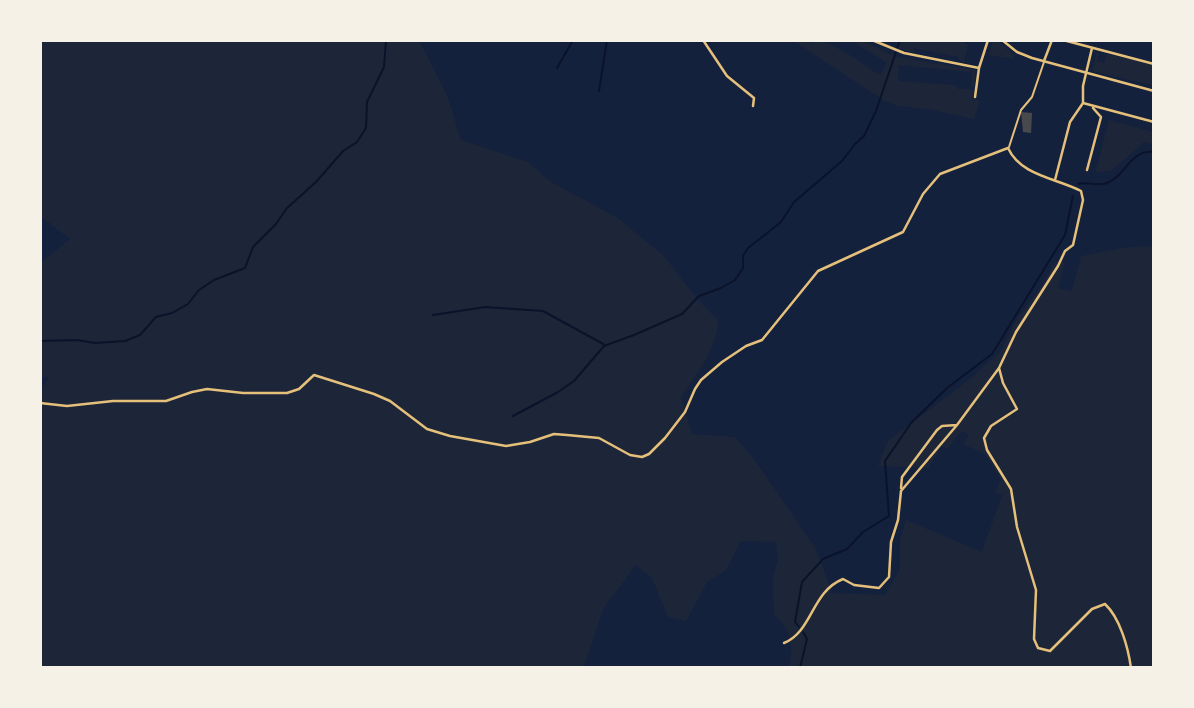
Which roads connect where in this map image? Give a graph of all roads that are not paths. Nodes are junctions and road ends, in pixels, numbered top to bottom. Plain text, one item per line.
1 (703, 40) edge
2 (872, 40) edge
3 (988, 40) edge
4 (1002, 40) edge
5 (1052, 40) edge
6 (1063, 40) edge
7 (1092, 48) junction
8 (1044, 61) junction
9 (1154, 64) edge
10 (979, 68) junction
11 (1085, 73) junction
12 (1154, 91) edge
13 (975, 97) dead end
14 (1083, 103) junction
15 (754, 106) dead end
16 (1091, 106) junction
17 (1107, 110) junction
18 (1101, 117) junction
19 (1154, 122) edge
20 (1008, 148) junction
21 (1087, 170) dead end
22 (1055, 180) junction
23 (999, 368) junction
24 (40, 403) edge
25 (957, 425) junction
26 (924, 447) junction
27 (933, 454) junction
28 (901, 491) junction
29 (783, 643) dead end
30 (1131, 668) edge

1 - 15 street
2 - 10 street
3 - 10 street
4 - 8 street
5 - 8 street
6 - 7 street
7 - 9 street
7 - 11 street
8 - 11 street
8 - 20 street
10 - 13 street
11 - 12 street
11 - 14 street
14 - 16 street
14 - 22 street
16 - 17 street
16 - 18 street
17 - 18 street
17 - 19 street
18 - 21 street
20 - 22 street
20 - 24 street
22 - 23 street
23 - 25 street
23 - 30 street
25 - 26 street
25 - 27 street
26 - 27 street
26 - 28 street
27 - 28 street
28 - 29 street

